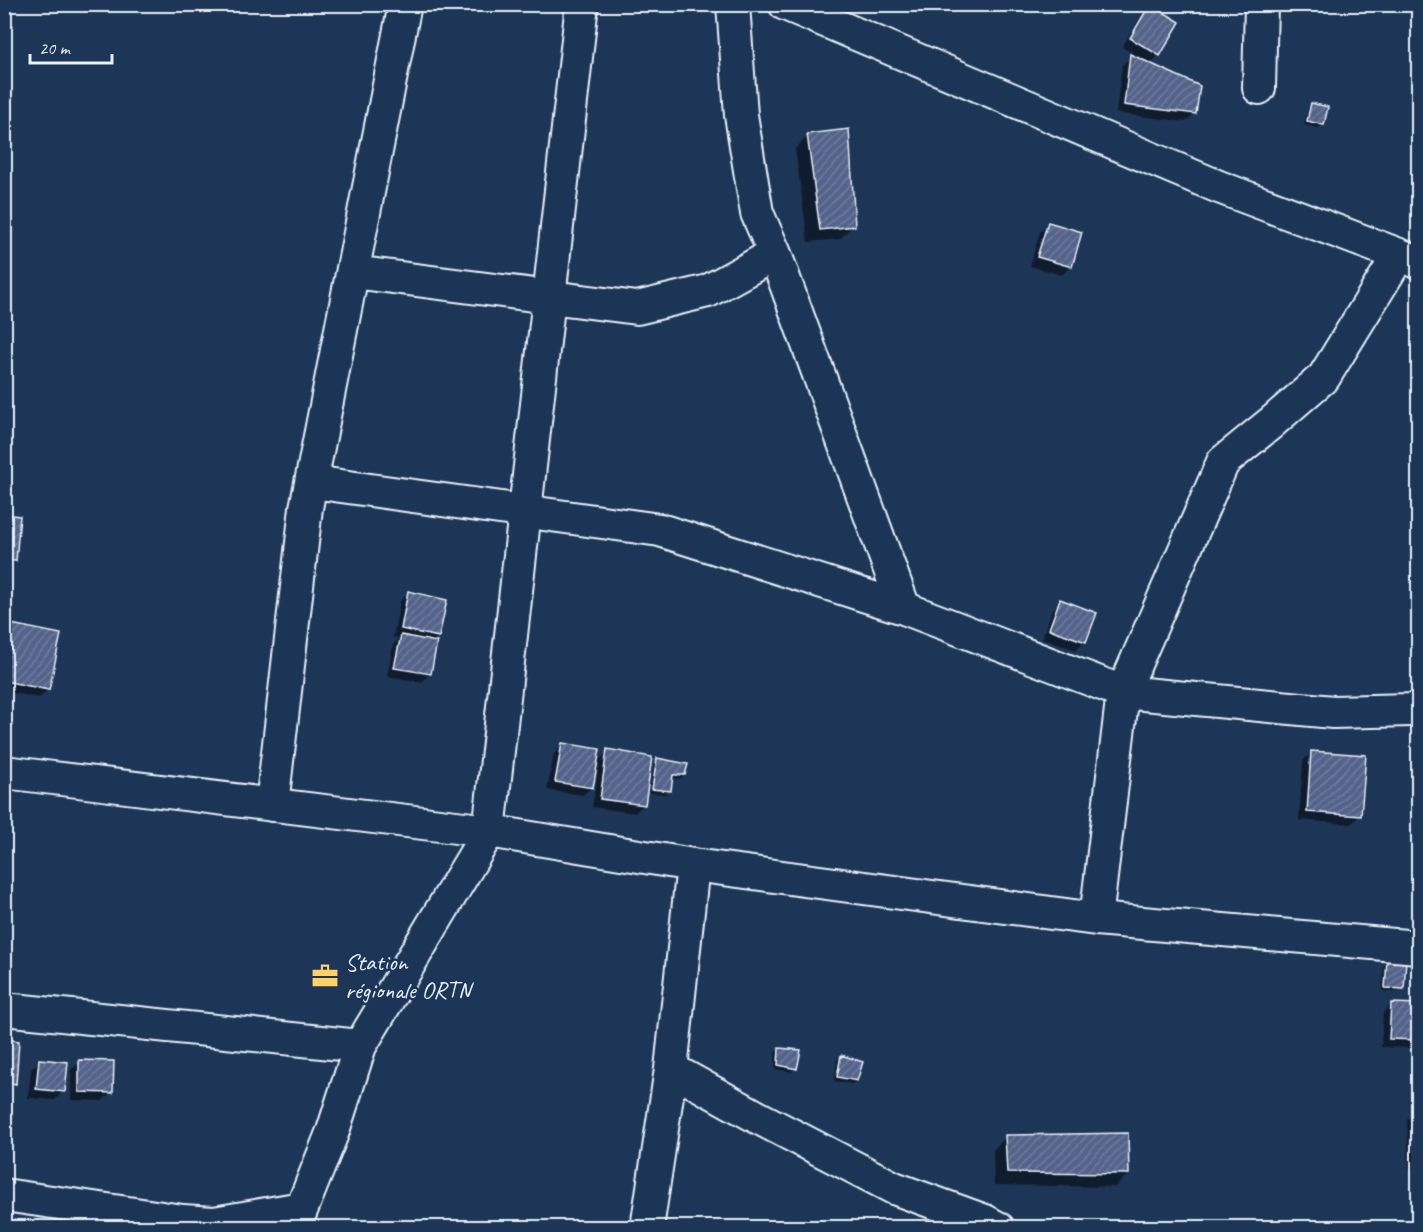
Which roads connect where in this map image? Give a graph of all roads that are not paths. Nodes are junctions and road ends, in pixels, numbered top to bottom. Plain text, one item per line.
1 (405, 4) edge
2 (582, 4) edge
3 (733, 4) edge
4 (785, 4) edge
5 (1261, 4) edge
6 (1259, 88) dead end
7 (775, 254) junction
8 (1409, 259) edge
9 (353, 272) junction
10 (549, 297) junction
11 (312, 482) junction
12 (525, 511) junction
13 (904, 608) junction
14 (1123, 692) junction
15 (1419, 709) edge
16 (4, 772) edge
17 (272, 805) junction
18 (489, 831) junction
19 (693, 865) junction
20 (1096, 919) junction
21 (1419, 947) edge
22 (4, 1009) edge
23 (360, 1046) junction
24 (671, 1069) junction
25 (4, 1195) edge
26 (298, 1218) edge
27 (647, 1227) edge
28 (998, 1227) edge

1 - 9 street
2 - 10 street
3 - 7 street
4 - 8 street
5 - 6 street
7 - 10 street
7 - 13 street
8 - 14 street
9 - 10 street
9 - 11 street
10 - 12 street
11 - 12 street
11 - 17 street
12 - 13 street
12 - 18 street
13 - 14 street
14 - 15 street
14 - 20 street
16 - 17 street
17 - 18 street
18 - 19 street
18 - 23 street
19 - 20 street
19 - 24 street
20 - 21 street
22 - 23 street
23 - 26 street
24 - 27 street
24 - 28 street
25 - 26 street

